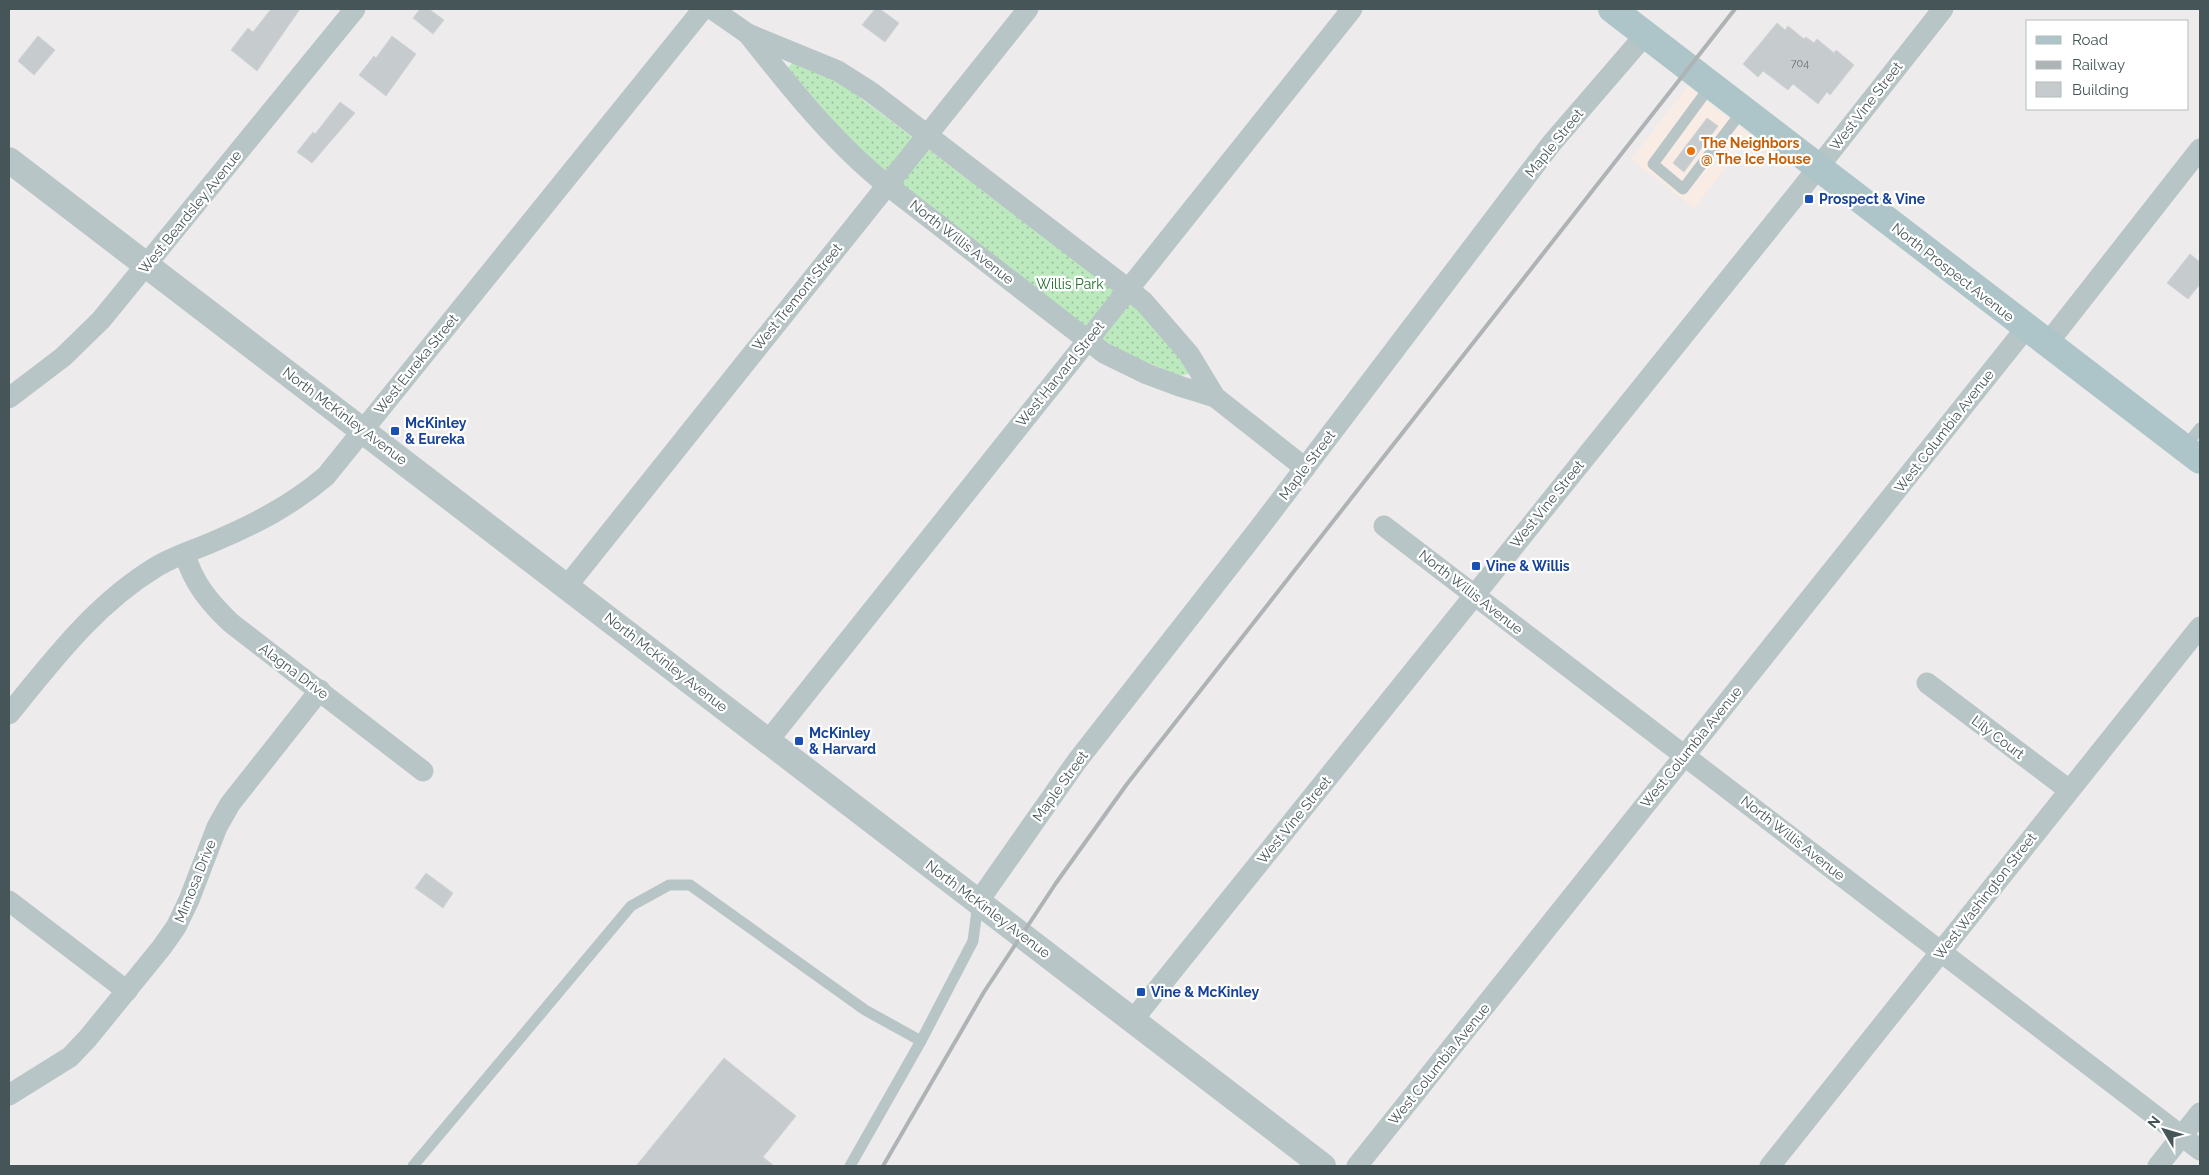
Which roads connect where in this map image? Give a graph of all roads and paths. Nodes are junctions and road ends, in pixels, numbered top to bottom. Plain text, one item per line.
1 (355, 9) edge
2 (703, 9) edge
3 (712, 9) edge
4 (1028, 9) edge
5 (1352, 9) edge
6 (1612, 9) edge
7 (1943, 9) edge
8 (748, 34) junction
9 (1645, 34) junction
10 (1711, 85) junction
11 (1743, 110) junction
12 (927, 135) junction
13 (2200, 149) edge
14 (9, 160) edge
15 (1818, 167) junction
16 (887, 185) junction
17 (146, 266) junction
18 (1128, 289) junction
19 (2036, 336) junction
20 (1087, 340) junction
21 (1215, 396) junction
22 (9, 398) edge
23 (364, 430) junction
24 (2195, 445) edge
25 (1305, 468) junction
26 (1384, 526) dead end
27 (184, 554) junction
28 (567, 586) junction
29 (1474, 595) junction
30 (2200, 627) edge
31 (1927, 683) dead end
32 (320, 690) junction
33 (9, 714) edge
34 (768, 741) junction
35 (1685, 754) junction
36 (423, 771) dead end
37 (2070, 790) junction
38 (9, 901) edge
39 (978, 902) junction
40 (1942, 952) junction
41 (126, 991) junction
42 (1132, 1021) junction
43 (921, 1041) junction
44 (9, 1095) edge
45 (2200, 1113) edge
46 (2182, 1136) junction
47 (2200, 1150) edge
48 (413, 1166) edge
49 (850, 1166) edge
50 (1323, 1166) edge
51 (1357, 1166) edge
52 (1770, 1166) edge
53 (2158, 1166) edge

1 - 17 street, West Beardsley Avenue
2 - 23 street, West Eureka Street
3 - 8 street, North Willis Avenue
4 - 12 street, West Tremont Street
5 - 18 street, West Harvard Street
6 - 9 main road, North Prospect Avenue
7 - 15 street, West Vine Street
8 - 12 street, North Willis Avenue
8 - 16 street, North Willis Avenue
9 - 10 main road, North Prospect Avenue
9 - 25 street, Maple Street
10 - 11 main road, North Prospect Avenue
10 - 11 lane
11 - 15 main road, North Prospect Avenue
12 - 16 street, West Tremont Street
12 - 18 street, North Willis Avenue
13 - 19 street, West Columbia Avenue
14 - 17 street, North McKinley Avenue
15 - 19 main road, North Prospect Avenue
15 - 29 street, West Vine Street
16 - 20 street, North Willis Avenue
16 - 28 street, West Tremont Street
17 - 22 street, West Beardsley Avenue
17 - 23 street, North McKinley Avenue
18 - 20 street, West Harvard Street
18 - 21 street, North Willis Avenue
19 - 24 main road, North Prospect Avenue
19 - 35 street, West Columbia Avenue
20 - 21 street, North Willis Avenue
20 - 34 street, West Harvard Street
21 - 25 street, North Willis Avenue
23 - 27 street, West Eureka Street
23 - 28 street, North McKinley Avenue
25 - 39 street, Maple Street
26 - 29 street, North Willis Avenue
27 - 32 street, Alagna Drive
27 - 33 street, West Eureka Street
28 - 34 street, North McKinley Avenue
29 - 35 street, North Willis Avenue
29 - 42 street, West Vine Street
30 - 37 street, West Washington Street
31 - 37 street, Lily Court
32 - 36 street, Alagna Drive
32 - 41 street, Mimosa Drive
34 - 39 street, North McKinley Avenue
35 - 40 street, North Willis Avenue
35 - 51 street, West Columbia Avenue
37 - 40 street, West Washington Street
38 - 41 street
39 - 42 street, North McKinley Avenue
39 - 43 lane
40 - 46 street, North Willis Avenue
40 - 52 street, West Washington Street
41 - 44 street, Mimosa Drive
42 - 50 street, North McKinley Avenue
43 - 48 lane
43 - 49 lane
45 - 46 street
46 - 47 street, North Willis Avenue
46 - 53 street

